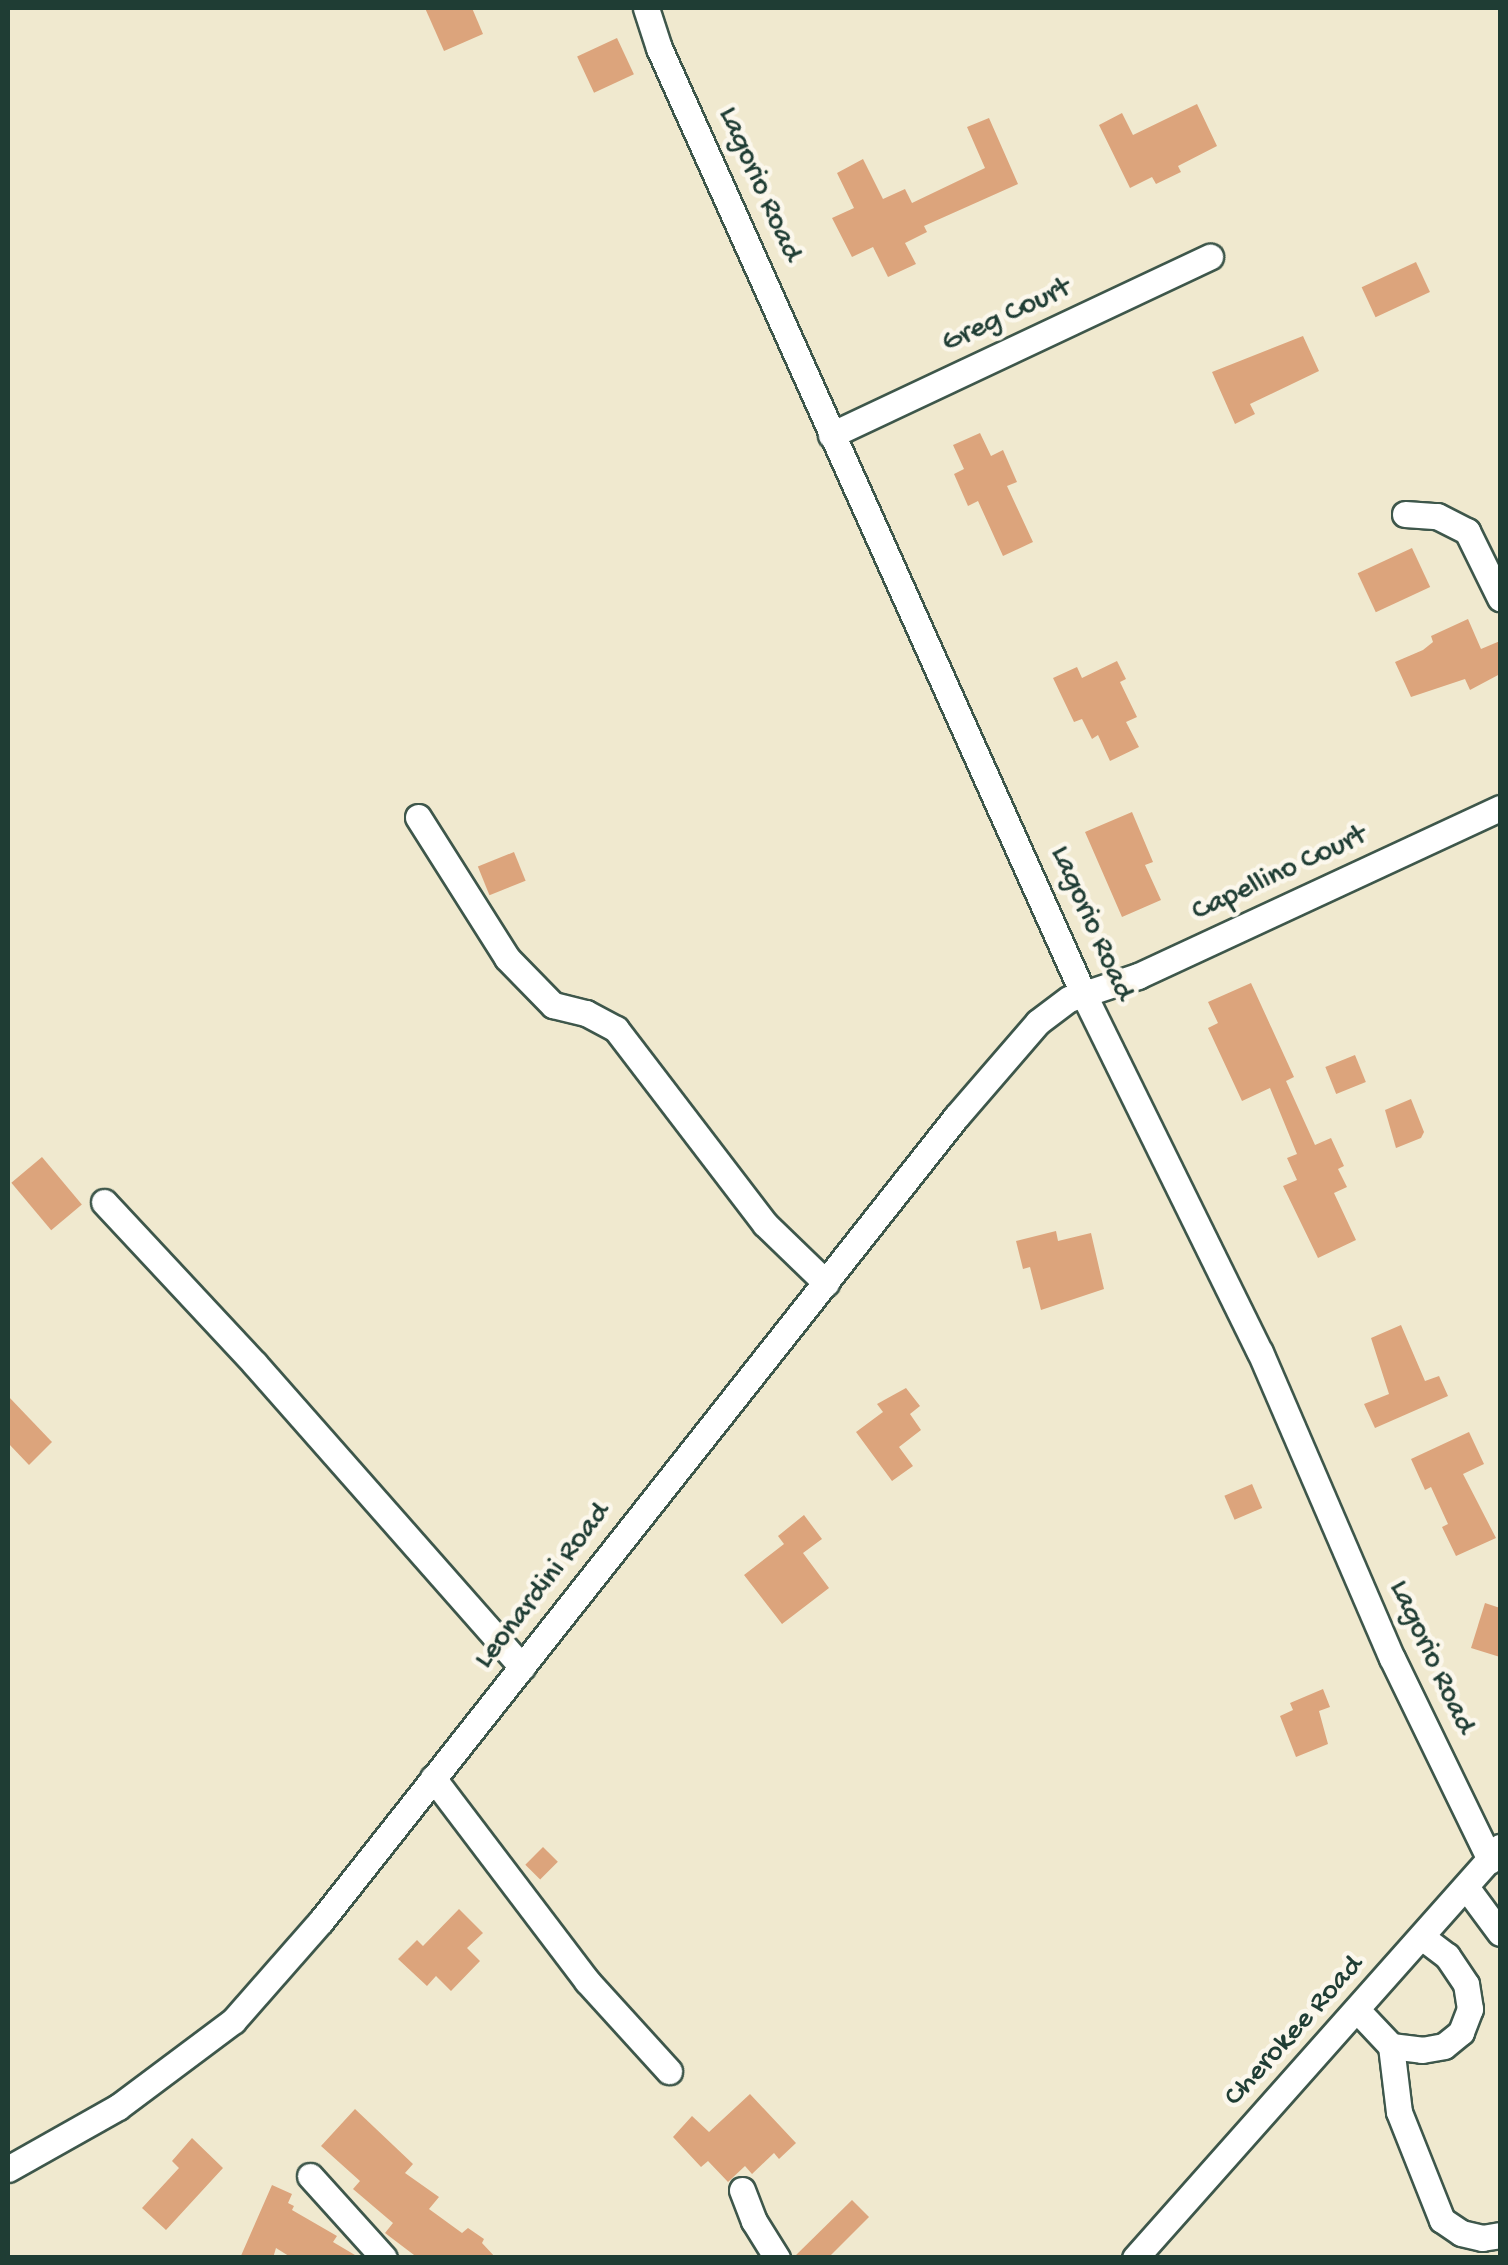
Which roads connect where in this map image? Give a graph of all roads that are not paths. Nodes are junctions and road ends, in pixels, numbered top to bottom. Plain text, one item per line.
1 (646, 8) edge
2 (1210, 257) dead end
3 (832, 435) junction
4 (1406, 514) dead end
5 (1500, 598) edge
6 (1500, 808) edge
7 (418, 818) dead end
8 (1083, 993) junction
9 (104, 1202) dead end
10 (826, 1283) junction
11 (522, 1667) junction
12 (433, 1778) junction
13 (1495, 1853) edge
14 (1466, 1887) junction
15 (1500, 1933) edge
16 (1422, 1938) junction
17 (1358, 2011) junction
18 (1391, 2046) junction
19 (669, 2072) dead end
20 (8, 2169) edge
21 (310, 2176) dead end
22 (742, 2190) dead end
23 (1500, 2235) edge
24 (384, 2258) edge
25 (778, 2258) edge
26 (1135, 2258) edge

1 - 3 street, Lagorio Road
2 - 3 street, Greg Court
3 - 8 street, Lagorio Road
4 - 5 street
6 - 8 street, Capellino Court
7 - 10 street
8 - 10 street, Leonardini Road
8 - 13 street, Lagorio Road
9 - 11 street
10 - 11 street, Leonardini Road
11 - 12 street, Leonardini Road
12 - 19 street
12 - 20 street, Leonardini Road
13 - 14 street, Cherokee Road
14 - 15 street
14 - 16 street, Cherokee Road
16 - 17 street, Cherokee Road
16 - 18 street
17 - 18 street
17 - 26 street, Cherokee Road
18 - 23 street
21 - 24 street
22 - 25 street

